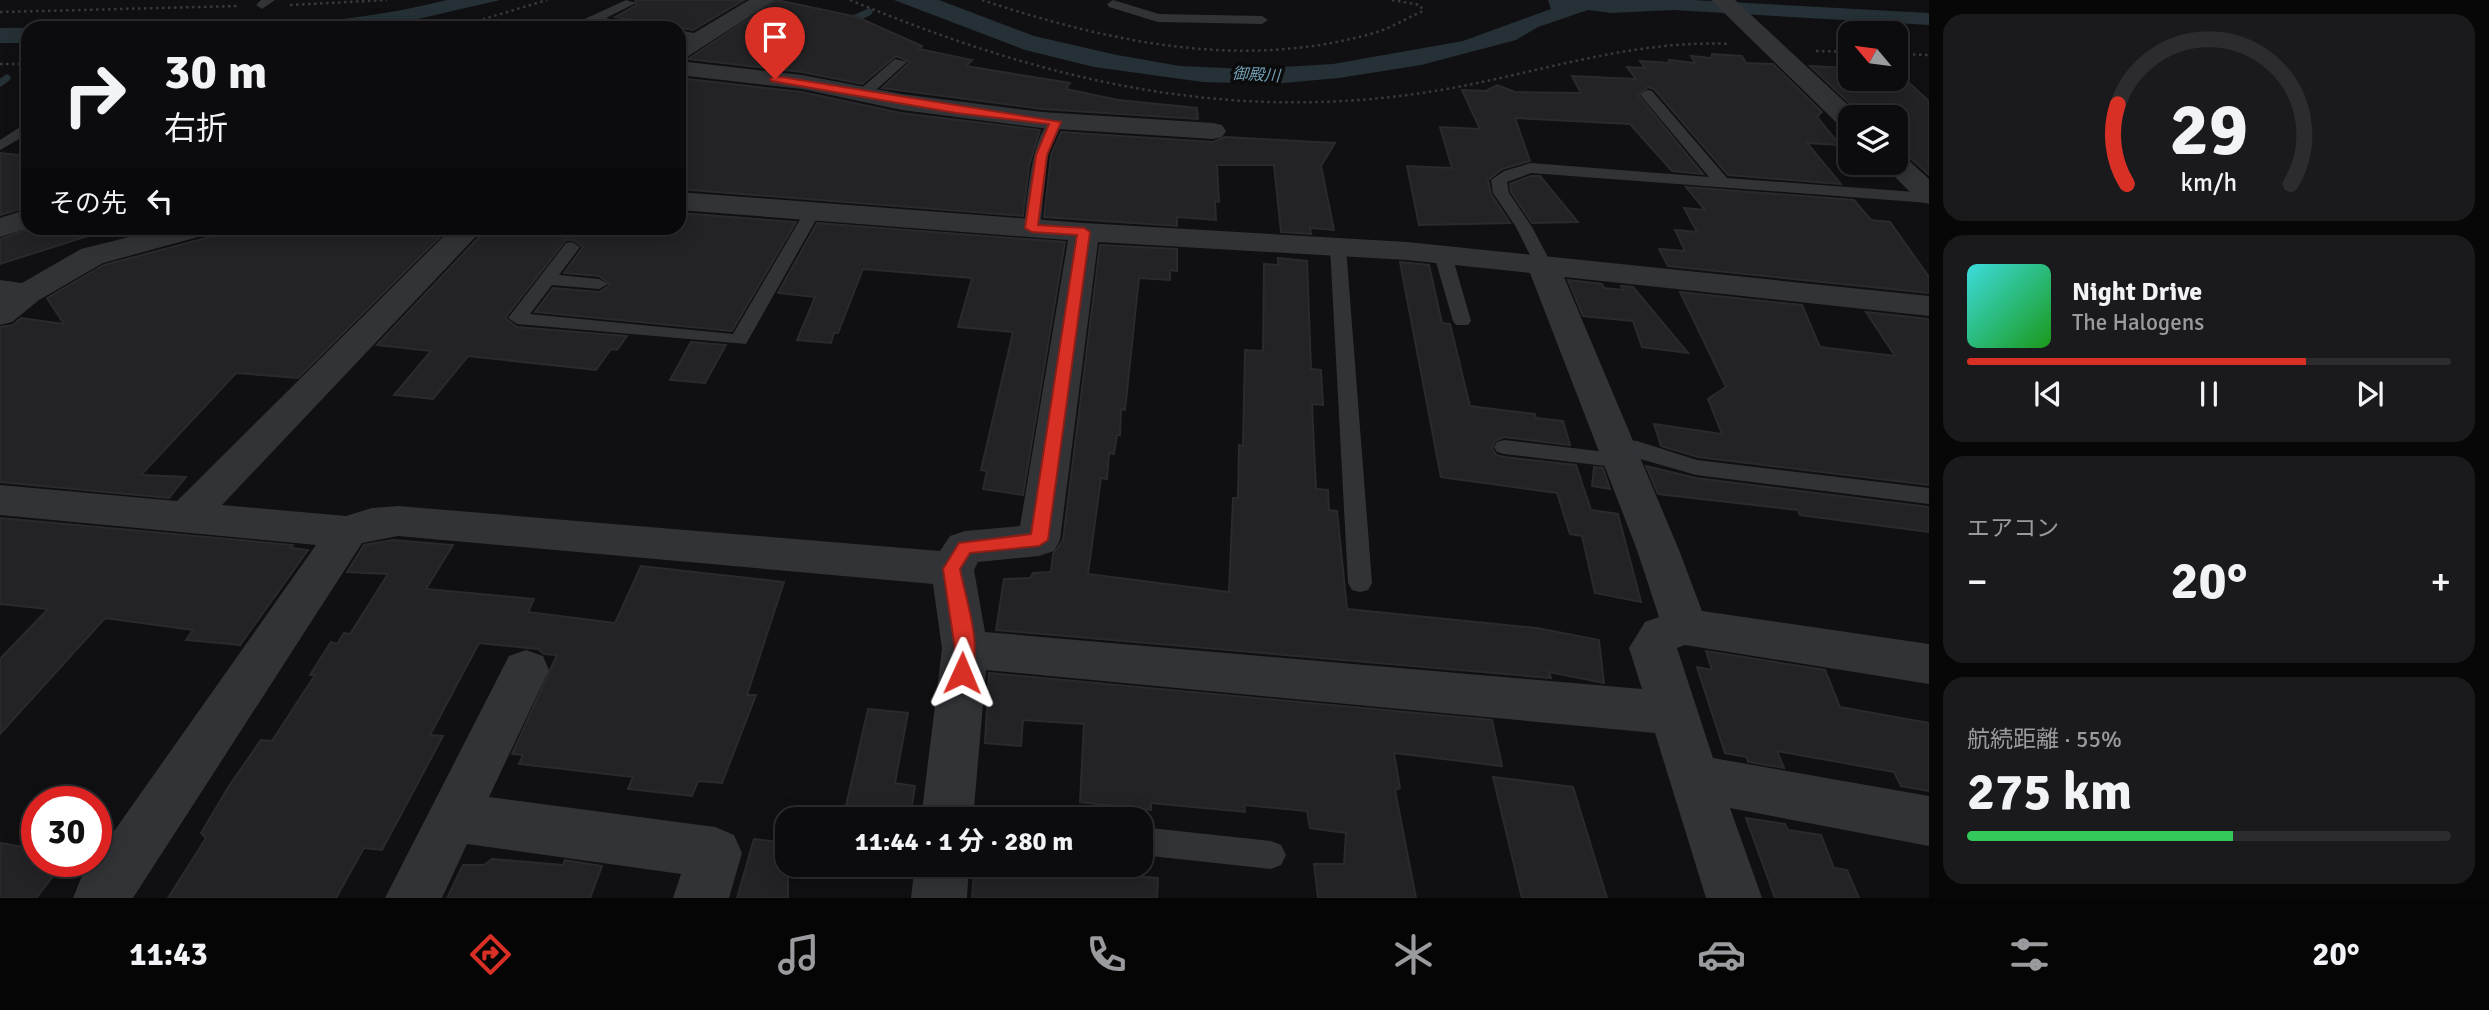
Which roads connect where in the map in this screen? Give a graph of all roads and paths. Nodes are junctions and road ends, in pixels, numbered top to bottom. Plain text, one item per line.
1 (387, 0) edge
2 (547, 0) edge
3 (764, 0) edge
4 (850, 0) edge
5 (1722, 0) edge
6 (265, 3) edge
7 (630, 3) dead end
8 (1114, 5) dead end
9 (0, 12) edge
10 (597, 20) junction
11 (1262, 20) dead end
12 (477, 21) edge
13 (594, 21) edge
14 (603, 21) edge
15 (689, 36) edge
16 (1768, 45) junction
17 (1908, 54) edge
18 (1929, 55) edge
19 (900, 62) dead end
20 (0, 64) edge
21 (21, 64) edge
22 (686, 69) edge
23 (863, 94) junction
24 (1647, 94) dead end
25 (1838, 110) edge
26 (1056, 122) junction
27 (1213, 131) dead end
28 (21, 132) edge
29 (0, 146) edge
30 (1907, 175) edge
31 (1721, 181) junction
32 (1929, 196) edge
33 (686, 202) edge
34 (813, 211) junction
35 (1032, 228) junction
36 (1084, 232) junction
37 (172, 235) edge
38 (463, 235) edge
39 (572, 247) dead end
40 (1338, 247) junction
41 (1443, 255) junction
42 (1542, 263) junction
43 (547, 279) junction
44 (599, 284) dead end
45 (13, 292) edge
46 (1929, 306) edge
47 (0, 315) edge
48 (1461, 321) dead end
49 (1504, 447) dead end
50 (1619, 454) junction
51 (1929, 496) edge
52 (0, 500) edge
53 (187, 516) junction
54 (347, 531) junction
55 (951, 569) junction
56 (1360, 583) dead end
57 (1685, 627) junction
58 (965, 649) junction
59 (1929, 664) edge
60 (526, 670) dead end
61 (1671, 713) junction
62 (1695, 778) junction
63 (948, 807) edge
64 (453, 817) junction
65 (1929, 821) edge
66 (1153, 842) edge
67 (1270, 855) dead end
68 (941, 877) edge
69 (101, 898) edge
70 (413, 898) edge
71 (701, 898) edge
72 (939, 898) edge
73 (1734, 898) edge

1 - 6 path
2 - 12 path
3 - 15 street
4 - 16 path
5 - 16 street
6 - 9 path
7 - 10 lane
8 - 11 lane
10 - 13 lane
10 - 14 lane
16 - 25 street
17 - 18 path
19 - 23 lane
20 - 21 path
22 - 23 street
23 - 26 street
24 - 31 lane
26 - 27 street
26 - 35 lane
28 - 29 lane
30 - 32 street
31 - 32 lane
31 - 42 lane
33 - 34 street
34 - 35 street
34 - 43 lane
35 - 36 street
36 - 40 street
36 - 55 street
37 - 45 street
38 - 53 street
39 - 43 lane
40 - 41 street
40 - 56 lane
41 - 42 street
41 - 48 lane
42 - 46 street
42 - 50 street
43 - 44 lane
45 - 47 street
49 - 50 lane
50 - 51 lane
50 - 57 street
52 - 53 street
53 - 54 street
54 - 55 street
54 - 69 street
55 - 58 street
57 - 59 street
57 - 61 street
58 - 61 street
58 - 63 street
60 - 64 street
61 - 62 street
62 - 65 street
62 - 73 street
64 - 70 street
64 - 71 street
66 - 67 lane
68 - 72 street

